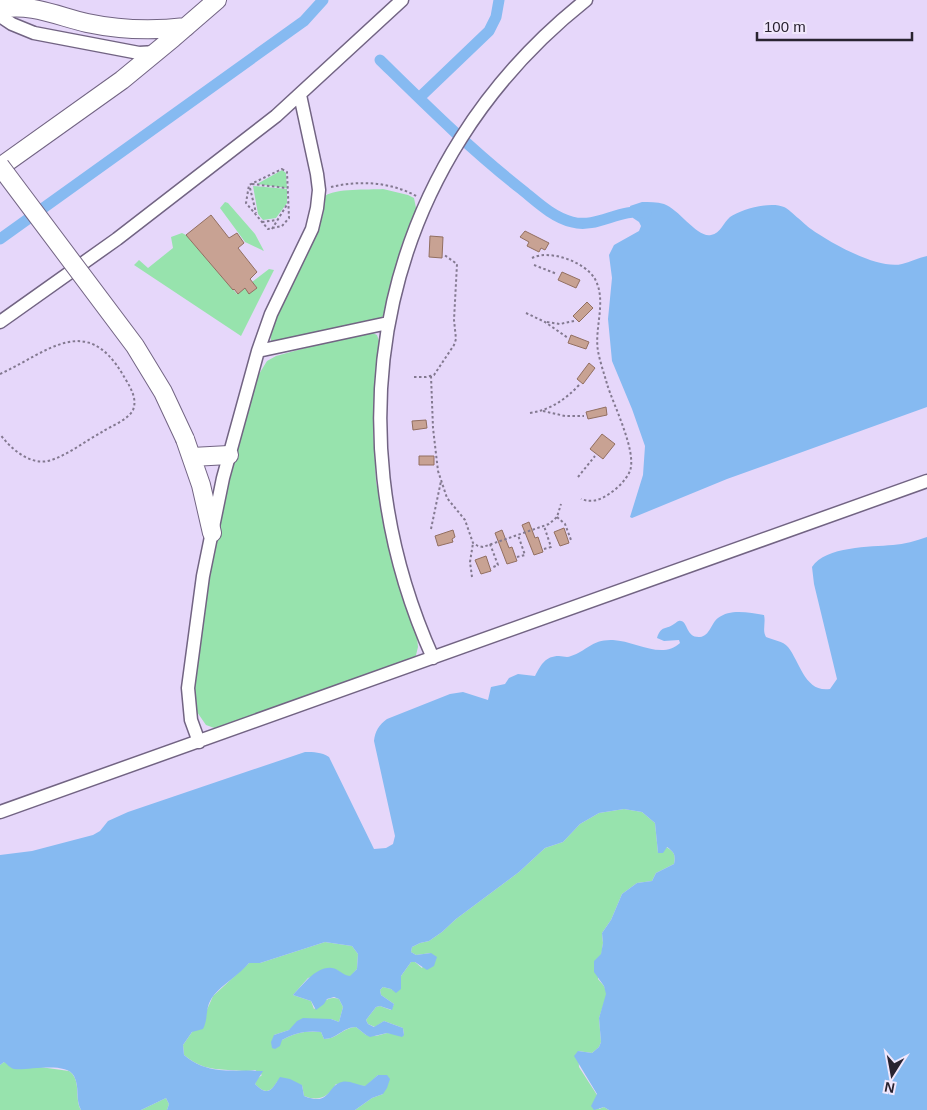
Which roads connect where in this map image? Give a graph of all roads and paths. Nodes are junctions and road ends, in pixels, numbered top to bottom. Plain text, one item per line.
1 (217, 0) edge
2 (402, 0) edge
3 (586, 0) edge
4 (0, 9) edge
5 (0, 16) edge
6 (186, 26) junction
7 (156, 52) junction
8 (300, 95) junction
9 (0, 167) edge
10 (251, 185) junction
11 (288, 188) junction
12 (319, 190) junction
13 (426, 201) junction
14 (288, 203) junction
15 (256, 215) junction
16 (277, 220) junction
17 (262, 222) junction
18 (272, 228) junction
19 (444, 254) dead end
20 (532, 258) dead end
21 (534, 265) dead end
22 (557, 274) dead end
23 (526, 313) dead end
24 (574, 321) dead end
25 (0, 322) edge
26 (545, 322) junction
27 (388, 323) junction
28 (568, 338) dead end
29 (258, 351) junction
30 (0, 374) edge
31 (431, 376) junction
32 (414, 377) dead end
33 (579, 385) dead end
34 (542, 411) junction
35 (530, 414) dead end
36 (584, 416) dead end
37 (0, 434) edge
38 (230, 455) junction
39 (595, 456) dead end
40 (192, 457) junction
41 (578, 476) dead end
42 (441, 481) junction
43 (927, 481) edge
44 (581, 499) dead end
45 (562, 504) dead end
46 (557, 517) junction
47 (544, 526) junction
48 (430, 529) dead end
49 (212, 533) junction
50 (518, 535) junction
51 (571, 540) dead end
52 (473, 543) junction
53 (490, 544) junction
54 (544, 550) dead end
55 (517, 558) dead end
56 (491, 568) dead end
57 (472, 577) dead end
58 (433, 658) junction
59 (199, 742) junction
60 (0, 812) edge

1 - 6 main road
2 - 8 street
3 - 13 street
4 - 6 main road
5 - 7 street
6 - 7 main road
7 - 9 main road
8 - 12 street
8 - 25 street
9 - 40 main road, bridge
10 - 11 path
10 - 11 path
10 - 15 path
10 - 15 path
11 - 14 path
12 - 13 path
12 - 29 street
13 - 27 street
14 - 16 path
14 - 18 path
15 - 17 path
16 - 17 path
16 - 18 path
17 - 18 path
19 - 31 path
20 - 44 path
21 - 22 path
23 - 26 path
24 - 26 path
26 - 28 path
27 - 29 street
27 - 58 street
29 - 38 street
30 - 37 path
31 - 32 path
31 - 42 path
33 - 34 path
34 - 35 path
34 - 36 path
38 - 40 main road
38 - 49 street
39 - 41 path
40 - 49 main road
42 - 48 path
42 - 52 path
43 - 58 street
45 - 46 path
46 - 47 path
46 - 51 path
47 - 50 path
47 - 54 path
49 - 59 street
50 - 53 path
50 - 55 path
52 - 53 path
52 - 57 path
53 - 56 path
58 - 59 street
59 - 60 street

